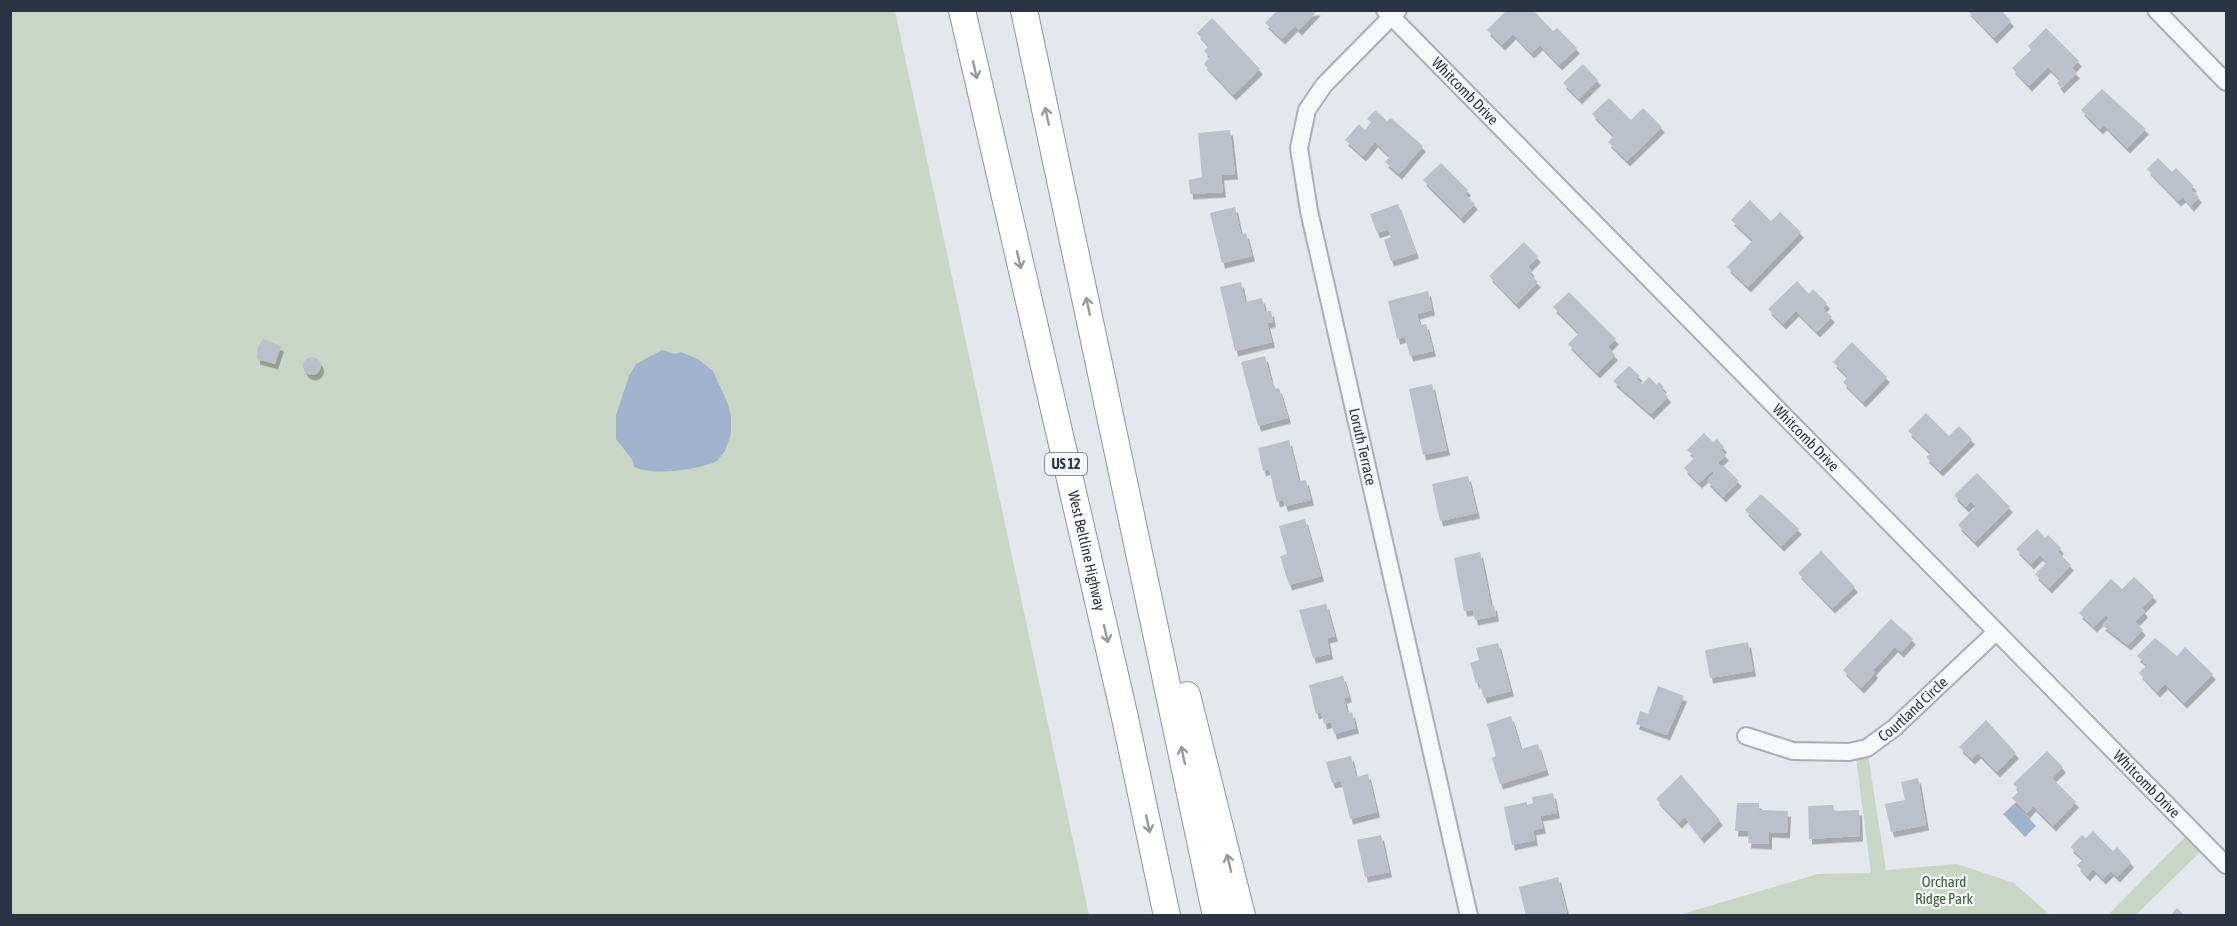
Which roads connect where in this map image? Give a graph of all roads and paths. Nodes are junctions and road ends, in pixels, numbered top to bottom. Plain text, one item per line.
1 (962, 10) edge
2 (1024, 10) edge
3 (2156, 10) edge
4 (1392, 13) edge
5 (2226, 82) edge
6 (1101, 364) junction
7 (1996, 632) junction
8 (1746, 736) dead end
9 (2226, 865) edge
10 (1167, 915) edge
11 (1216, 915) edge
12 (1242, 915) edge
13 (1469, 915) edge

1 -> 10 highway, West Beltline Highway / US 12
6 -> 2 highway
3 - 5 street
4 - 7 street, Whitcomb Drive
4 - 13 street, Loruth Terrace
11 -> 6 highway
12 -> 6 highway
7 - 8 street, Courtland Circle
7 - 9 street, Whitcomb Drive

